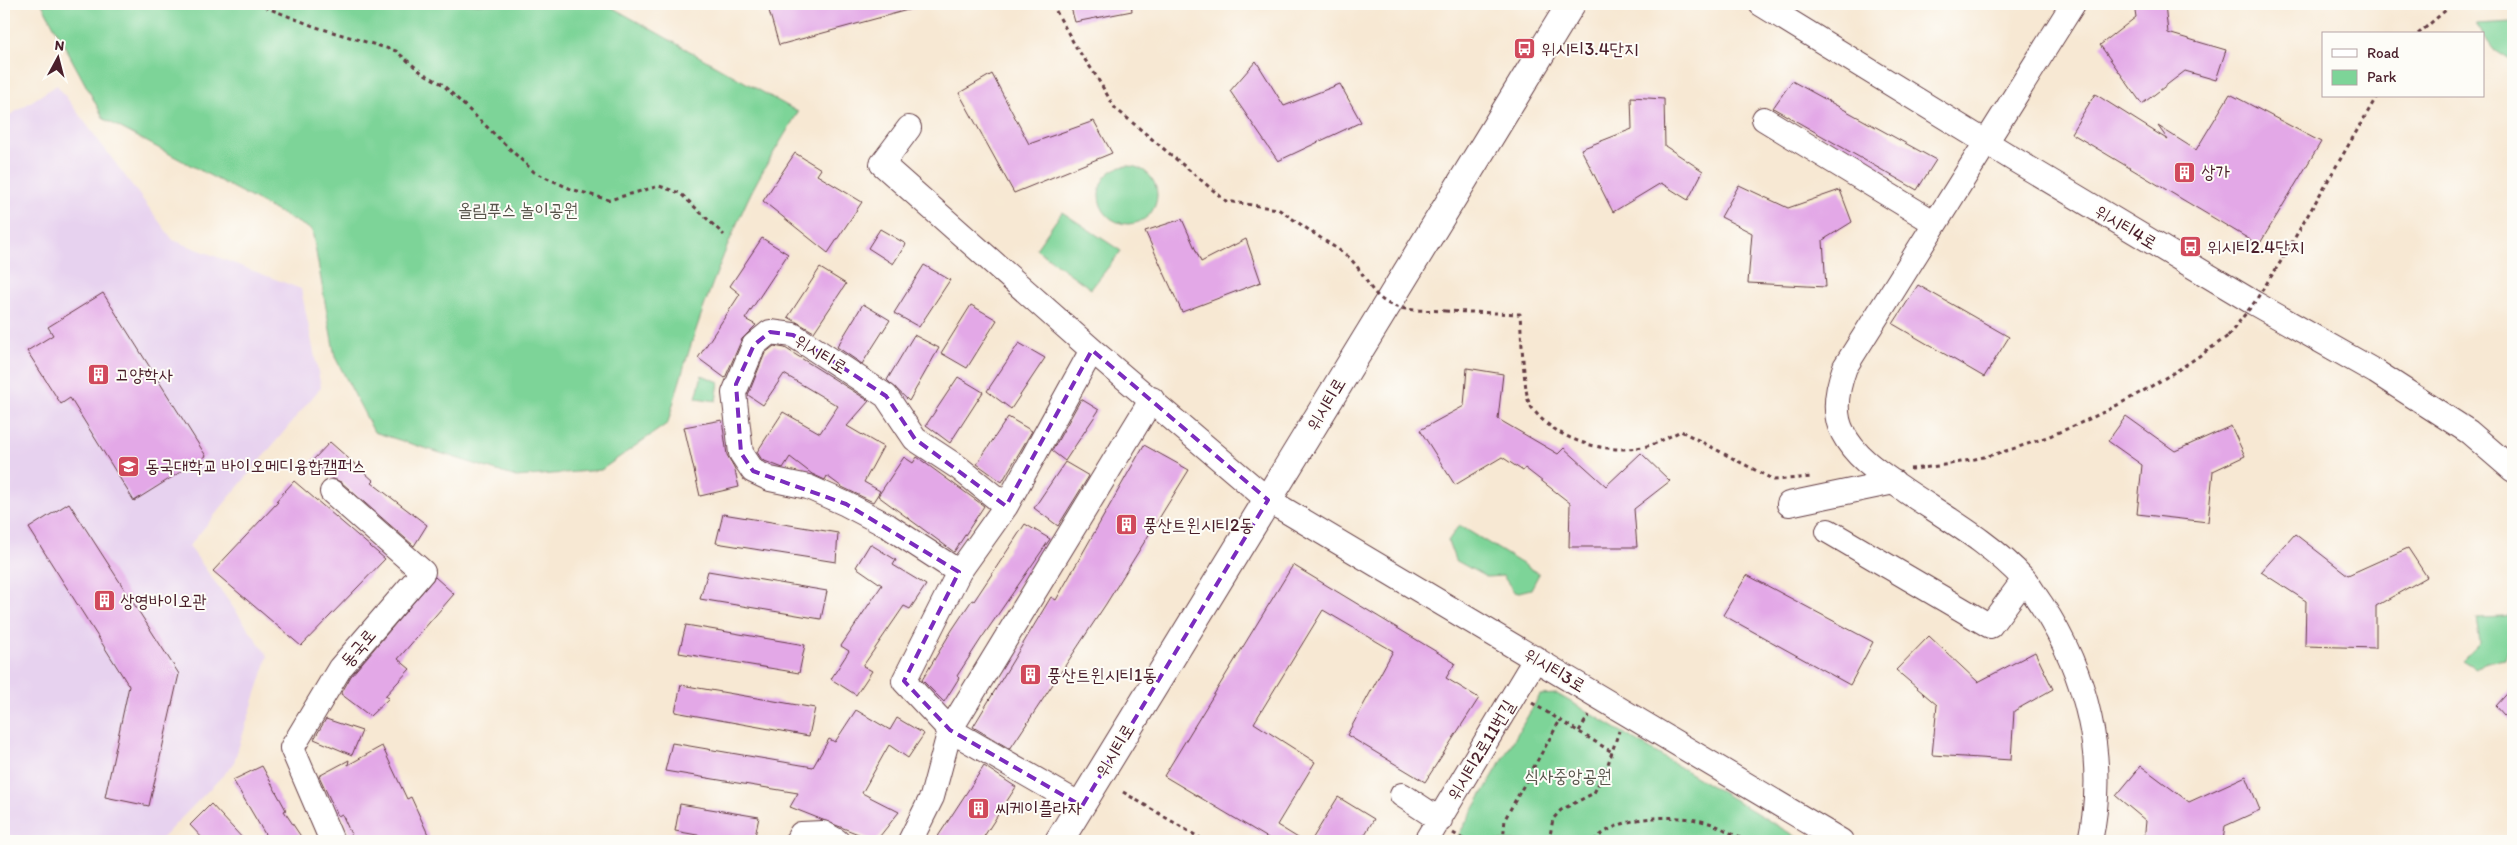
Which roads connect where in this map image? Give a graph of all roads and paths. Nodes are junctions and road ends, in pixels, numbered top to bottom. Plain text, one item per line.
1 (257, 4) edge
2 (1052, 4) edge
3 (1571, 4) edge
4 (1761, 4) edge
5 (2073, 4) edge
6 (2453, 4) edge
7 (2420, 32) edge
8 (2376, 98) edge
9 (1764, 119) dead end
10 (909, 128) dead end
11 (1986, 143) junction
12 (1936, 223) junction
13 (724, 236) dead end
14 (2254, 303) junction
15 (1092, 350) junction
16 (1152, 400) junction
17 (2513, 470) edge
18 (1819, 476) dead end
19 (1886, 477) junction
20 (332, 492) dead end
21 (1268, 500) junction
22 (1789, 504) dead end
23 (1006, 506) junction
24 (1828, 531) dead end
25 (959, 572) junction
26 (2024, 580) junction
27 (1536, 658) junction
28 (1527, 700) dead end
29 (1592, 709) dead end
30 (1560, 720) junction
31 (1620, 726) dead end
32 (950, 730) junction
33 (1578, 732) junction
34 (1612, 752) junction
35 (1123, 792) dead end
36 (1402, 795) dead end
37 (1082, 806) junction
38 (1445, 825) junction
39 (332, 841) edge
40 (797, 841) edge
41 (837, 841) edge
42 (910, 841) edge
43 (1059, 841) edge
44 (1205, 841) edge
45 (1426, 841) edge
46 (1466, 841) edge
47 (1503, 841) edge
48 (1549, 841) edge
49 (1594, 841) edge
50 (1746, 841) edge
51 (1841, 841) edge
52 (2090, 841) edge

1 - 13 path
2 - 18 path, bridge
3 - 21 main road, 위시티로
4 - 11 street, 위시티4로
5 - 11 street
6 - 7 path
8 - 14 path, bridge
9 - 12 street
10 - 15 street, 위시티3로
11 - 12 street
11 - 14 street, 위시티4로
12 - 19 street
14 - 17 street, 위시티4로
14 - 19 path, bridge
15 - 16 street, 위시티3로
15 - 23 street
16 - 21 street, 위시티3로
16 - 32 street
19 - 22 street
19 - 26 street
20 - 39 street, 동국로
21 - 27 street, 위시티3로
21 - 37 main road, 위시티로
23 - 25 street
23 - 25 street, 위시티로
24 - 26 street
25 - 32 street
26 - 52 street
27 - 38 street, 위시티2로11번길
27 - 51 street, 위시티3로
28 - 30 path
29 - 33 path
30 - 33 path
30 - 47 path
31 - 34 path
32 - 37 street
32 - 42 street
33 - 34 path
34 - 48 path
35 - 44 path
36 - 38 street
37 - 43 main road, 위시티로
38 - 45 street, 위시티2로11번길
38 - 46 path
40 - 41 street
49 - 50 path

